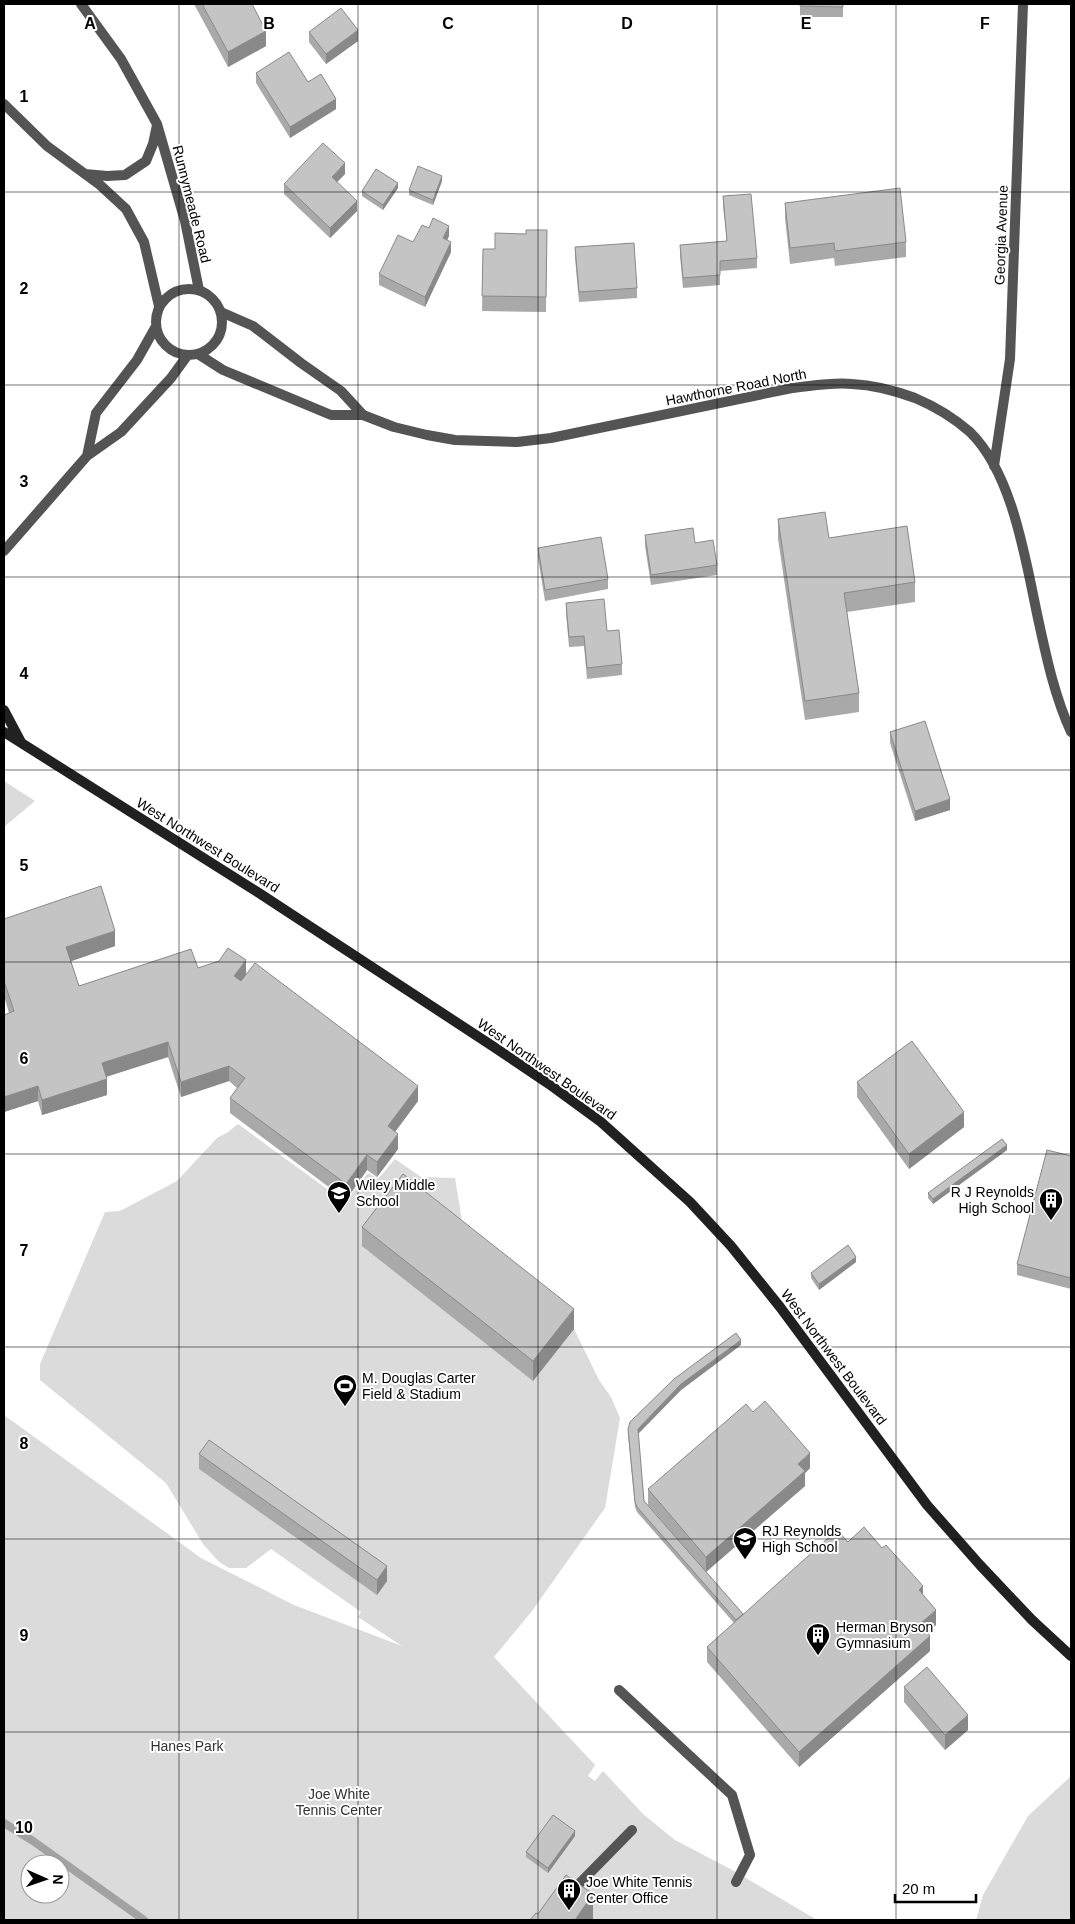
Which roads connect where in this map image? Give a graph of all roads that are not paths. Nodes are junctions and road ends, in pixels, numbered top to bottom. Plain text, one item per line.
1 (81, 4) edge
2 (1024, 4) edge
3 (4, 104) edge
4 (157, 124) junction
5 (84, 174) junction
6 (199, 290) junction
7 (159, 306) junction
8 (220, 312) junction
9 (156, 328) junction
10 (198, 354) junction
11 (188, 356) junction
12 (363, 415) junction
13 (87, 456) junction
14 (994, 466) junction
15 (4, 551) edge
16 (4, 710) edge
17 (4, 732) edge
18 (1071, 732) edge
19 (22, 743) junction
20 (1071, 1656) edge
21 (619, 1690) dead end
22 (632, 1830) dead end
23 (736, 1882) dead end
24 (578, 1884) edge

1 - 4 street, Runnymeade Road
2 - 14 street, Georgia Avenue
3 - 5 street
4 - 5 street, Runnymeade Road
4 - 6 street, Runnymeade Road
5 - 7 street
6 - 7 street
6 - 8 street
7 - 9 street
8 - 10 street
8 - 12 street, Hawthorne Road North
9 - 11 street
9 - 13 street
10 - 11 street
10 - 12 street, Hawthorne Road North
11 - 13 street
12 - 14 street, Hawthorne Road North
13 - 15 street
14 - 18 street, Hawthorne Road North
16 - 19 main road
17 - 19 main road, West Northwest Boulevard
19 - 20 main road, West Northwest Boulevard
21 - 23 street
22 - 24 street

